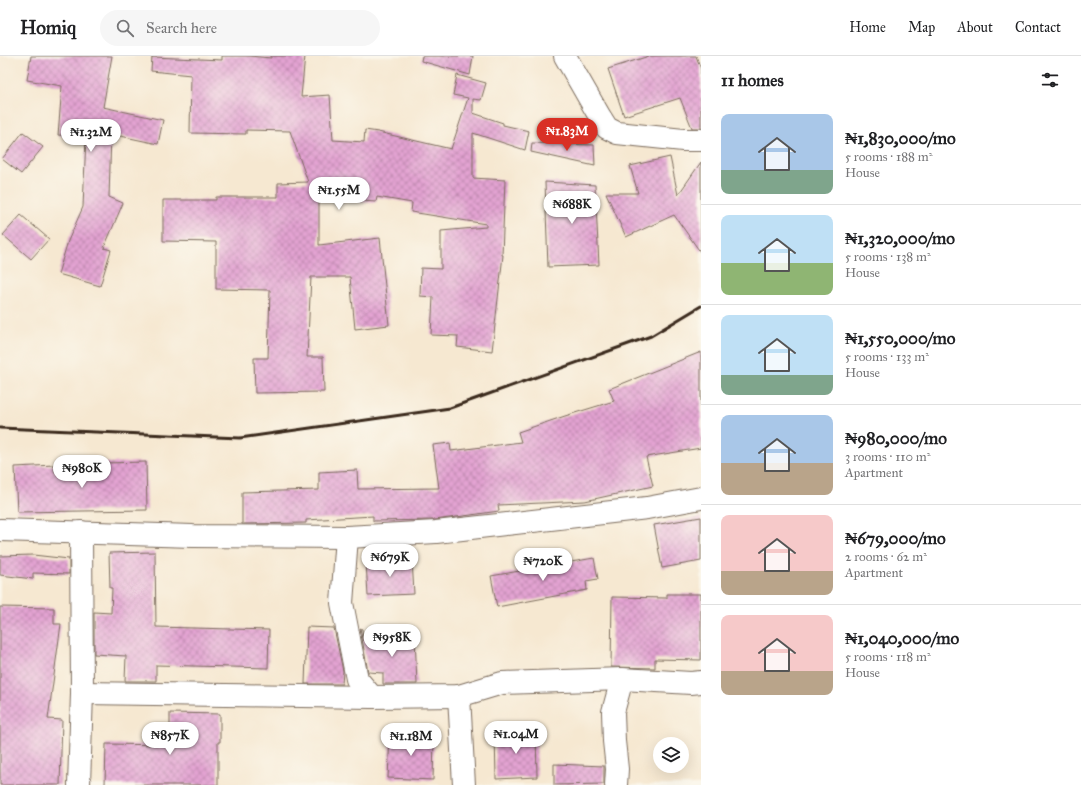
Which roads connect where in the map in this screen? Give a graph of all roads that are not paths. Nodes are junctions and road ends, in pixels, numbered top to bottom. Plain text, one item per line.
1 (565, 56) edge
2 (701, 140) edge
3 (701, 498) edge
4 (0, 530) edge
5 (81, 532) junction
6 (347, 537) junction
7 (622, 679) junction
8 (701, 682) edge
9 (82, 693) junction
10 (459, 696) junction
11 (372, 697) junction
12 (79, 785) edge
13 (464, 785) edge
14 (616, 785) edge

1 - 2 street
3 - 6 street
4 - 5 street
5 - 6 street
5 - 9 street
6 - 11 street
7 - 8 street
7 - 10 street
7 - 14 street
9 - 11 street
9 - 12 street
10 - 11 street
10 - 13 street

